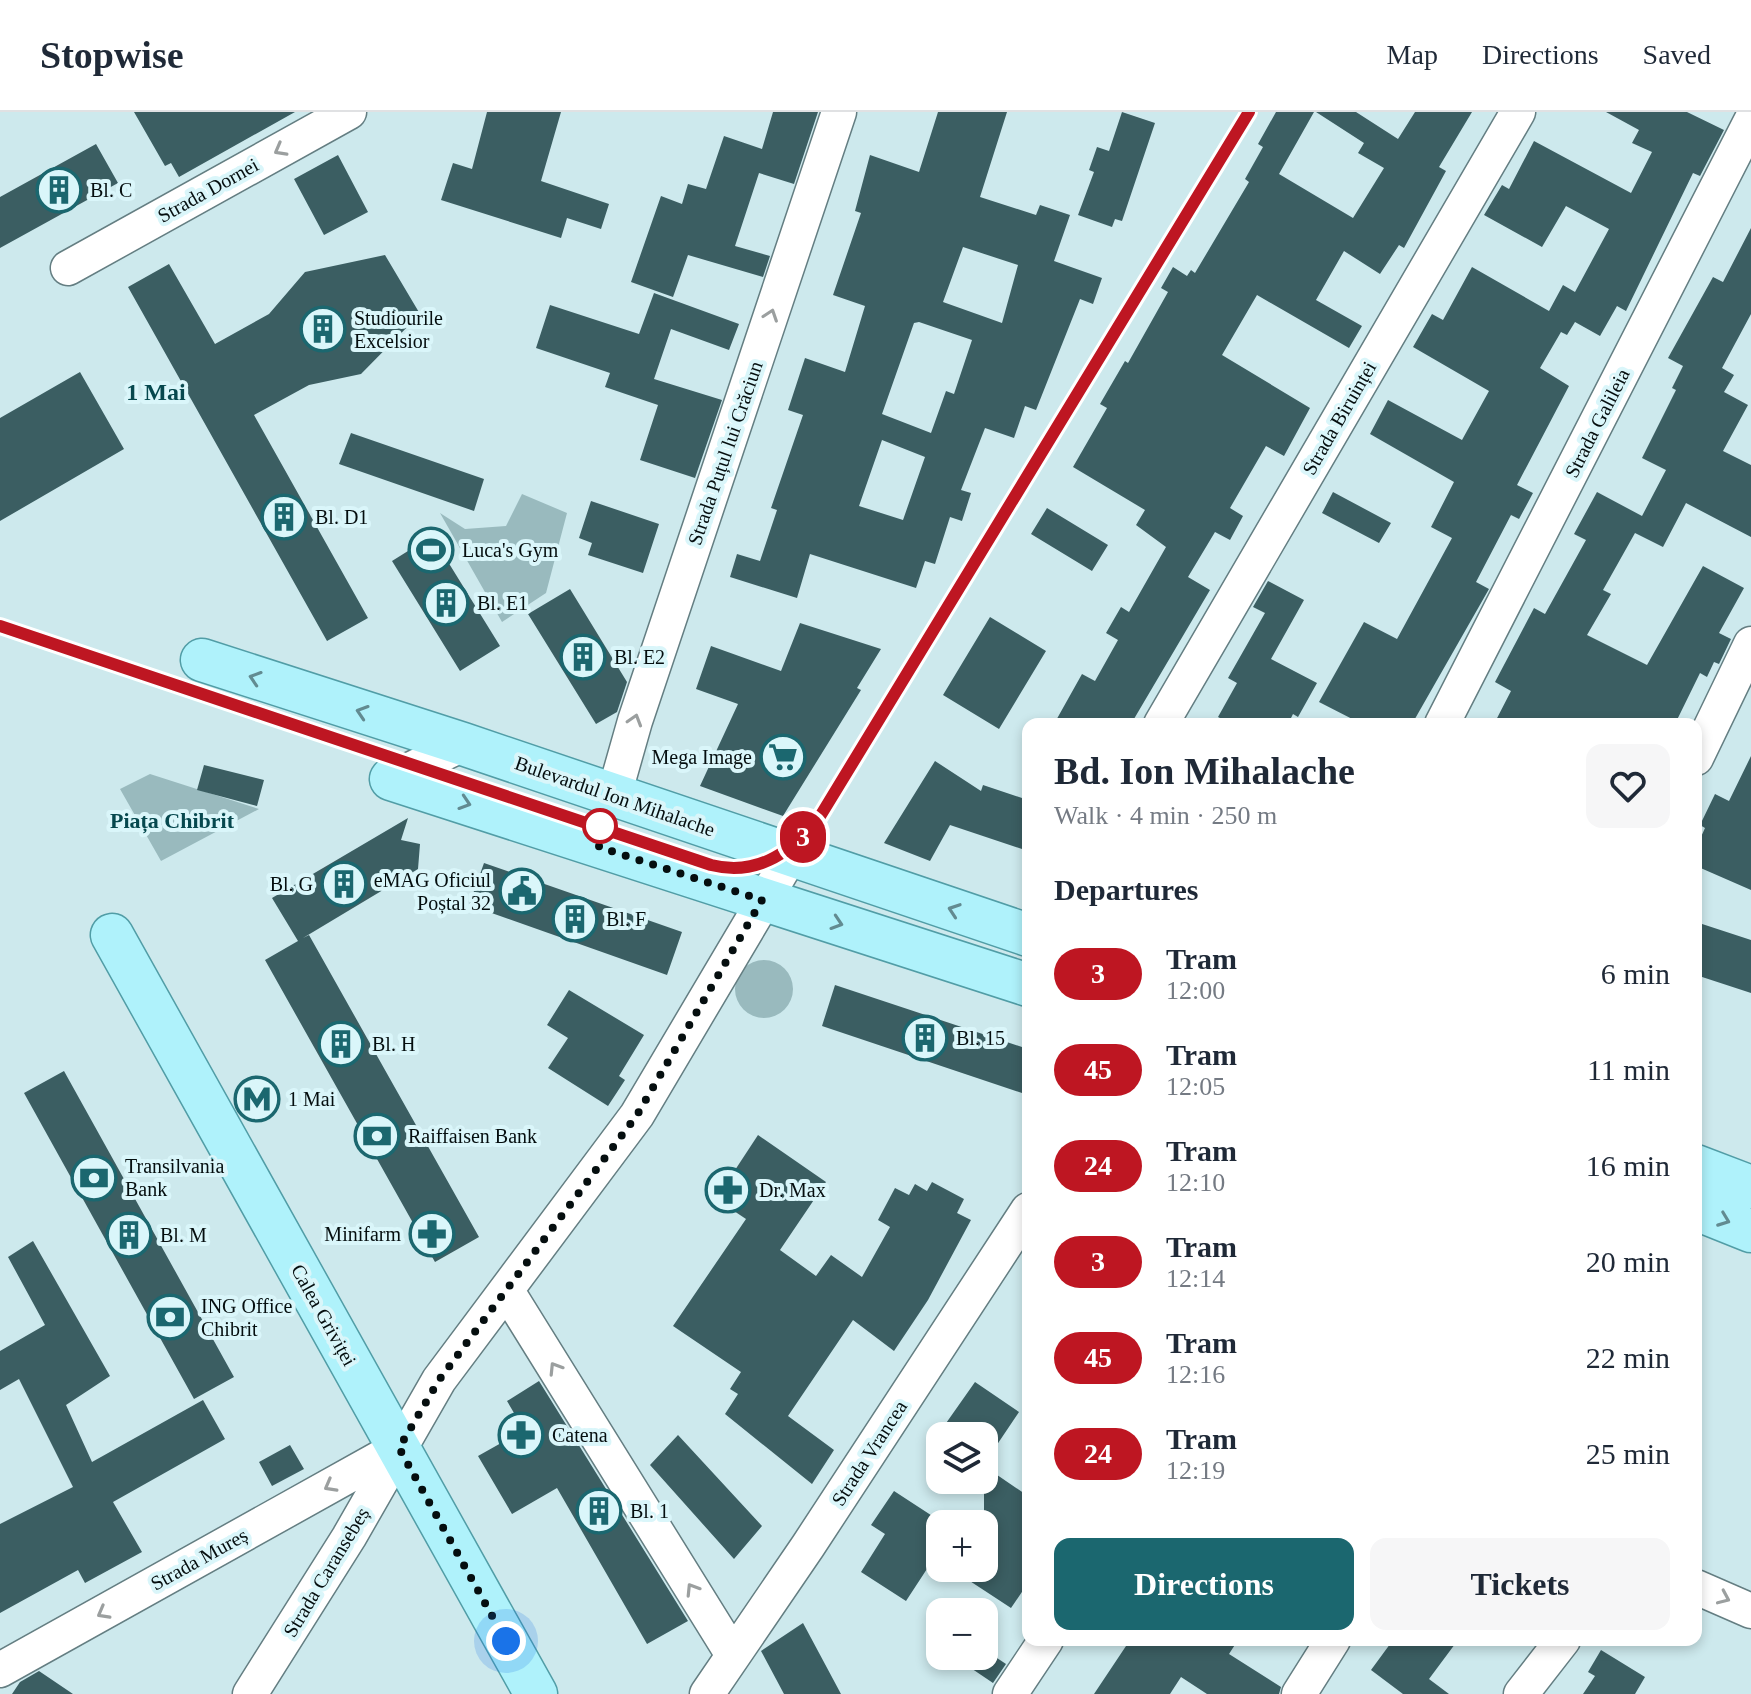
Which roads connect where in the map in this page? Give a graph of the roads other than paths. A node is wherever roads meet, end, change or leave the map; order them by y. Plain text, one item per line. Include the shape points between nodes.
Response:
1 (349, 112) edge
2 (839, 112) edge
3 (1518, 112) edge
4 (1751, 121) edge
5 (68, 268) dead end
6 (1751, 644) edge
7 (202, 660) dead end
8 (1164, 718) edge
9 (1445, 718) edge
10 (463, 744) junction
11 (1702, 746) edge
12 (391, 779) joint
13 (614, 795) junction
14 (791, 855) junction
15 (762, 900) junction
16 (1022, 933) edge
17 (112, 935) dead end
18 (1022, 983) edge
19 (1702, 1168) edge
20 (1751, 1187) edge
21 (1702, 1211) edge
22 (1022, 1219) edge
23 (1751, 1231) edge
24 (507, 1291) junction
25 (399, 1448) junction
26 (1702, 1590) edge
27 (1751, 1611) edge
28 (1042, 1646) edge
29 (1329, 1646) edge
30 (1558, 1646) edge
31 (733, 1655) junction
32 (0, 1670) edge
33 (250, 1694) edge
34 (536, 1694) edge
35 (707, 1694) edge
36 (1010, 1694) edge
37 (1299, 1694) edge
38 (1521, 1694) edge

1 -> 5 street, Strada Dornei
13 -> 2 street, Strada Puțul lui Crăciun
3 - 8 street, Strada Biruinței
4 - 9 street, Strada Galileia
6 - 11 street
10 -> 7 main road, Bulevardul Ion Mihalache
10 - 12 street
10 - 13 main road, Bulevardul Ion Mihalache
12 -> 15 main road
13 - 14 main road, Bulevardul Ion Mihalache
14 - 15 street, Strada Caransebeș
16 -> 14 main road, Bulevardul Ion Mihalache
15 -> 18 main road
15 - 24 street, Strada Caransebeș via 637,1115
17 - 25 main road, Calea Griviței
19 - 20 main road
21 -> 23 main road
22 - 31 street, Strada Vrancea
24 - 25 street, Strada Caransebeș via 439,1380
31 -> 24 street
25 -> 32 street, Strada Mureș
25 - 33 street, Strada Caransebeș
25 - 34 main road, Calea Griviței
26 -> 27 street
28 - 36 street
29 - 37 street
30 - 38 street
31 - 35 street, Strada Vrancea

